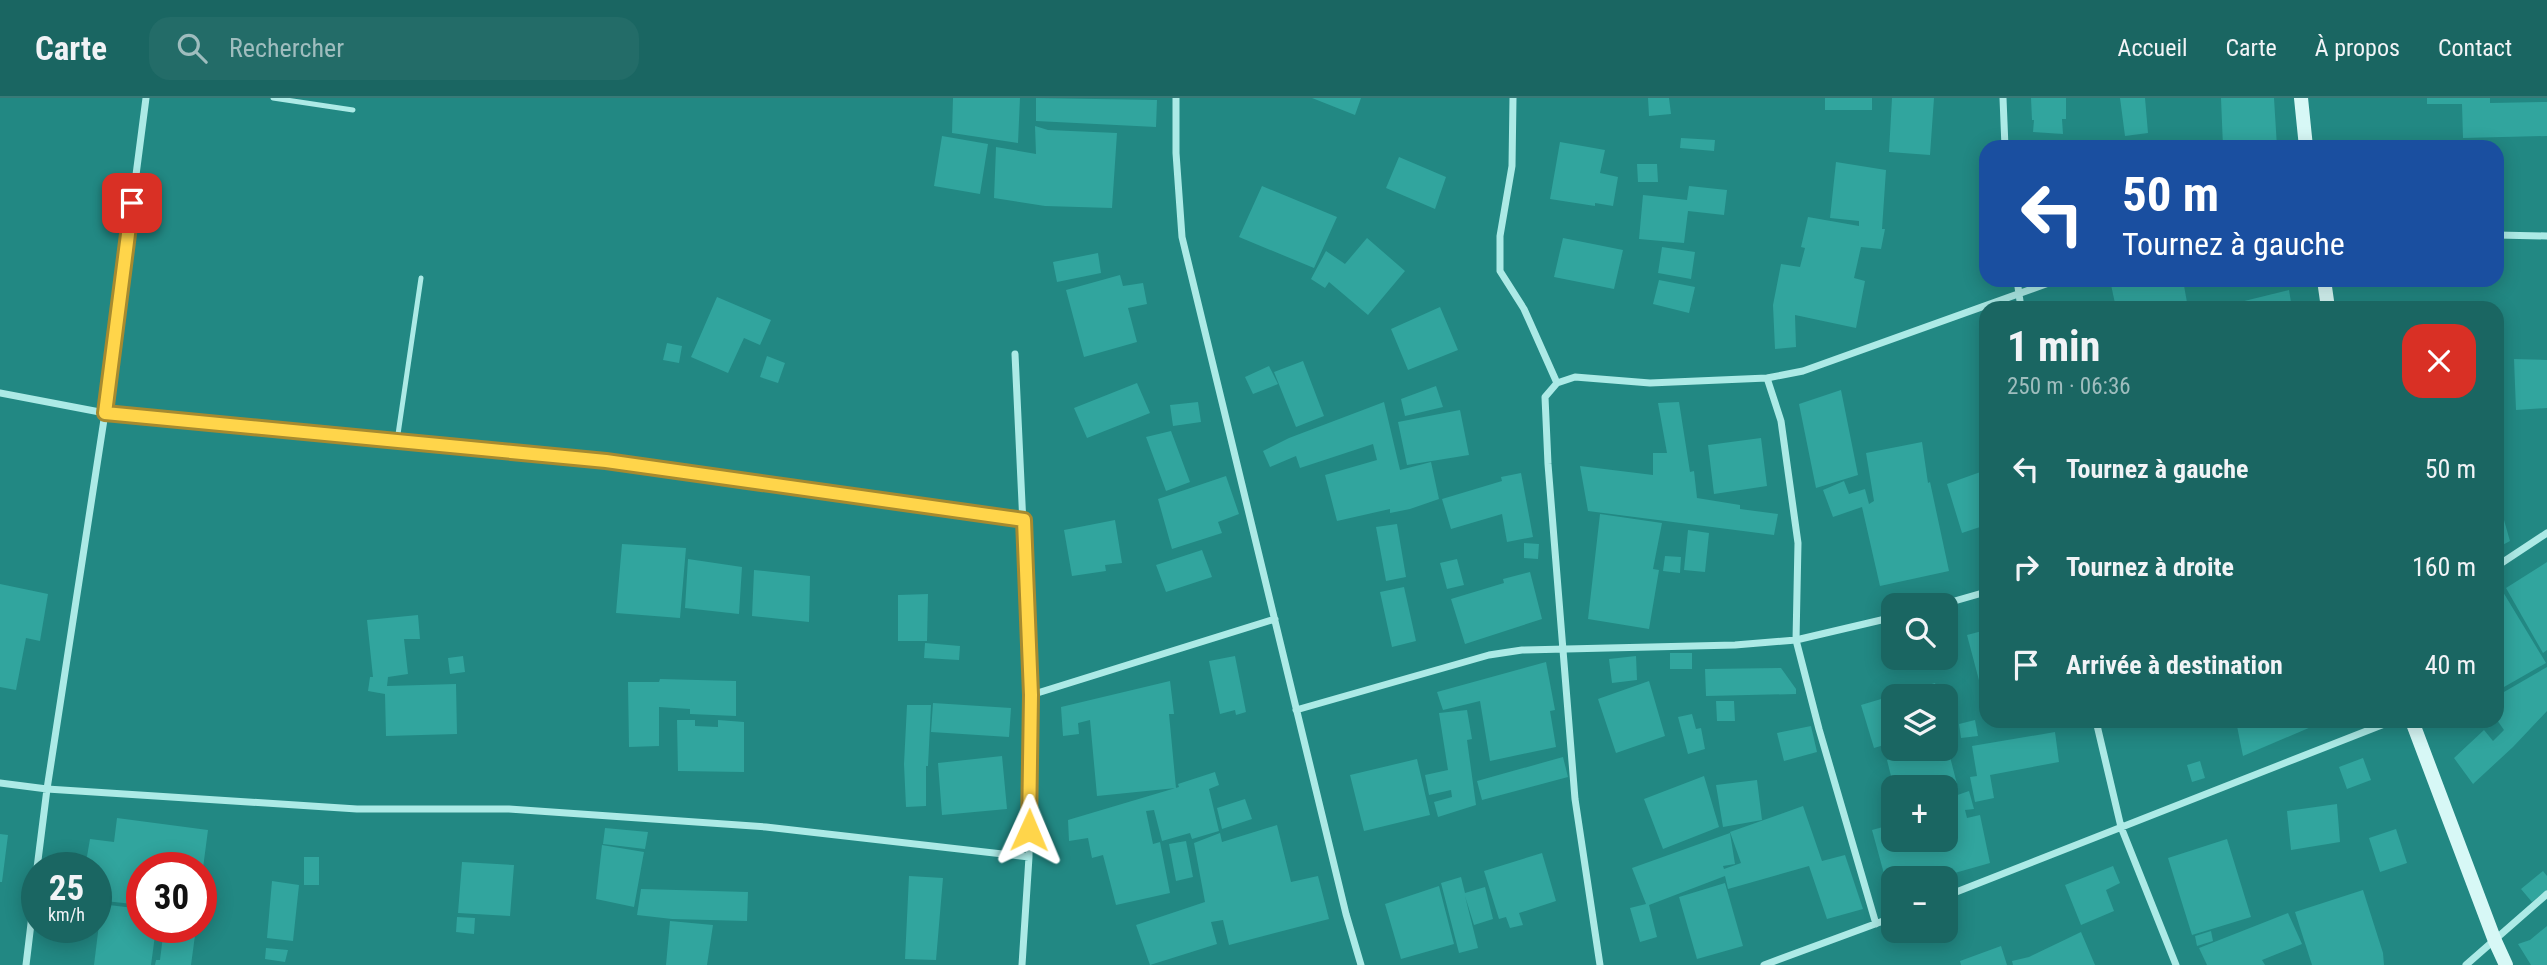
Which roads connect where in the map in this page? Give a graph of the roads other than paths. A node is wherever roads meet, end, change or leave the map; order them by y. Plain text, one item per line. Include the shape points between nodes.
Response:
1 (146, 98) edge
2 (273, 98) edge
3 (1176, 98) edge
4 (1513, 98) edge
5 (2003, 98) edge
6 (2301, 98) edge
7 (353, 110) dead end
8 (2005, 140) edge
9 (2305, 140) edge
10 (2504, 235) edge
11 (2547, 236) edge
12 (421, 278) dead end
13 (2018, 287) edge
14 (2036, 287) edge
15 (2018, 293) junction
16 (1996, 301) edge
17 (2020, 301) edge
18 (1979, 307) edge
19 (1015, 354) dead end
20 (1768, 378) junction
21 (1557, 383) junction
22 (0, 393) edge
23 (105, 413) junction
24 (397, 441) junction
25 (1024, 520) junction
26 (2547, 533) edge
27 (2504, 561) edge
28 (1979, 594) edge
29 (1958, 600) edge
30 (1275, 619) junction
31 (1881, 620) edge
32 (1796, 640) junction
33 (1563, 648) junction
34 (1031, 695) junction
35 (1296, 709) junction
36 (2098, 728) edge
37 (2374, 728) edge
38 (2415, 728) edge
39 (0, 783) edge
40 (47, 789) junction
41 (2121, 827) junction
42 (39, 852) edge
43 (1029, 857) junction
44 (1958, 892) edge
45 (2547, 894) edge
46 (1881, 922) edge
47 (1876, 924) junction
48 (2495, 941) junction
49 (29, 943) edge
50 (26, 965) edge
51 (1022, 965) edge
52 (1361, 965) edge
53 (1600, 965) edge
54 (1764, 965) edge
55 (2176, 965) edge
56 (2466, 965) edge
57 (2505, 965) edge

1 - 23 street
2 - 7 lane
3 - 30 street via 1182,237
4 - 21 street via 1512,166 1500,236 1500,271 1524,309
5 - 8 street
6 - 9 main road
10 - 11 street
12 - 24 lane
13 - 15 street
14 - 15 street
15 - 16 street
15 - 17 street
18 - 20 street via 1803,371
19 - 25 street
20 - 21 street via 1650,383 1574,377
20 - 32 street via 1781,421 1798,543
21 - 33 street via 1545,397
22 - 23 street
23 - 24 street
23 - 40 street
24 - 25 street via 606,461
25 - 34 street
26 - 27 street
28 - 29 street
30 - 34 street
30 - 35 street
31 - 32 street
32 - 33 street
32 - 47 street
33 - 35 street via 1489,655
33 - 53 street via 1576,799
34 - 43 street
35 - 52 street
36 - 41 street
37 - 41 street
38 - 48 main road
39 - 40 street
40 - 42 street
40 - 43 street via 357,809 522,810 766,827
41 - 44 street
41 - 55 street
43 - 51 street
45 - 48 street
46 - 47 street
47 - 54 street
48 - 56 street
48 - 57 main road
49 - 50 street

